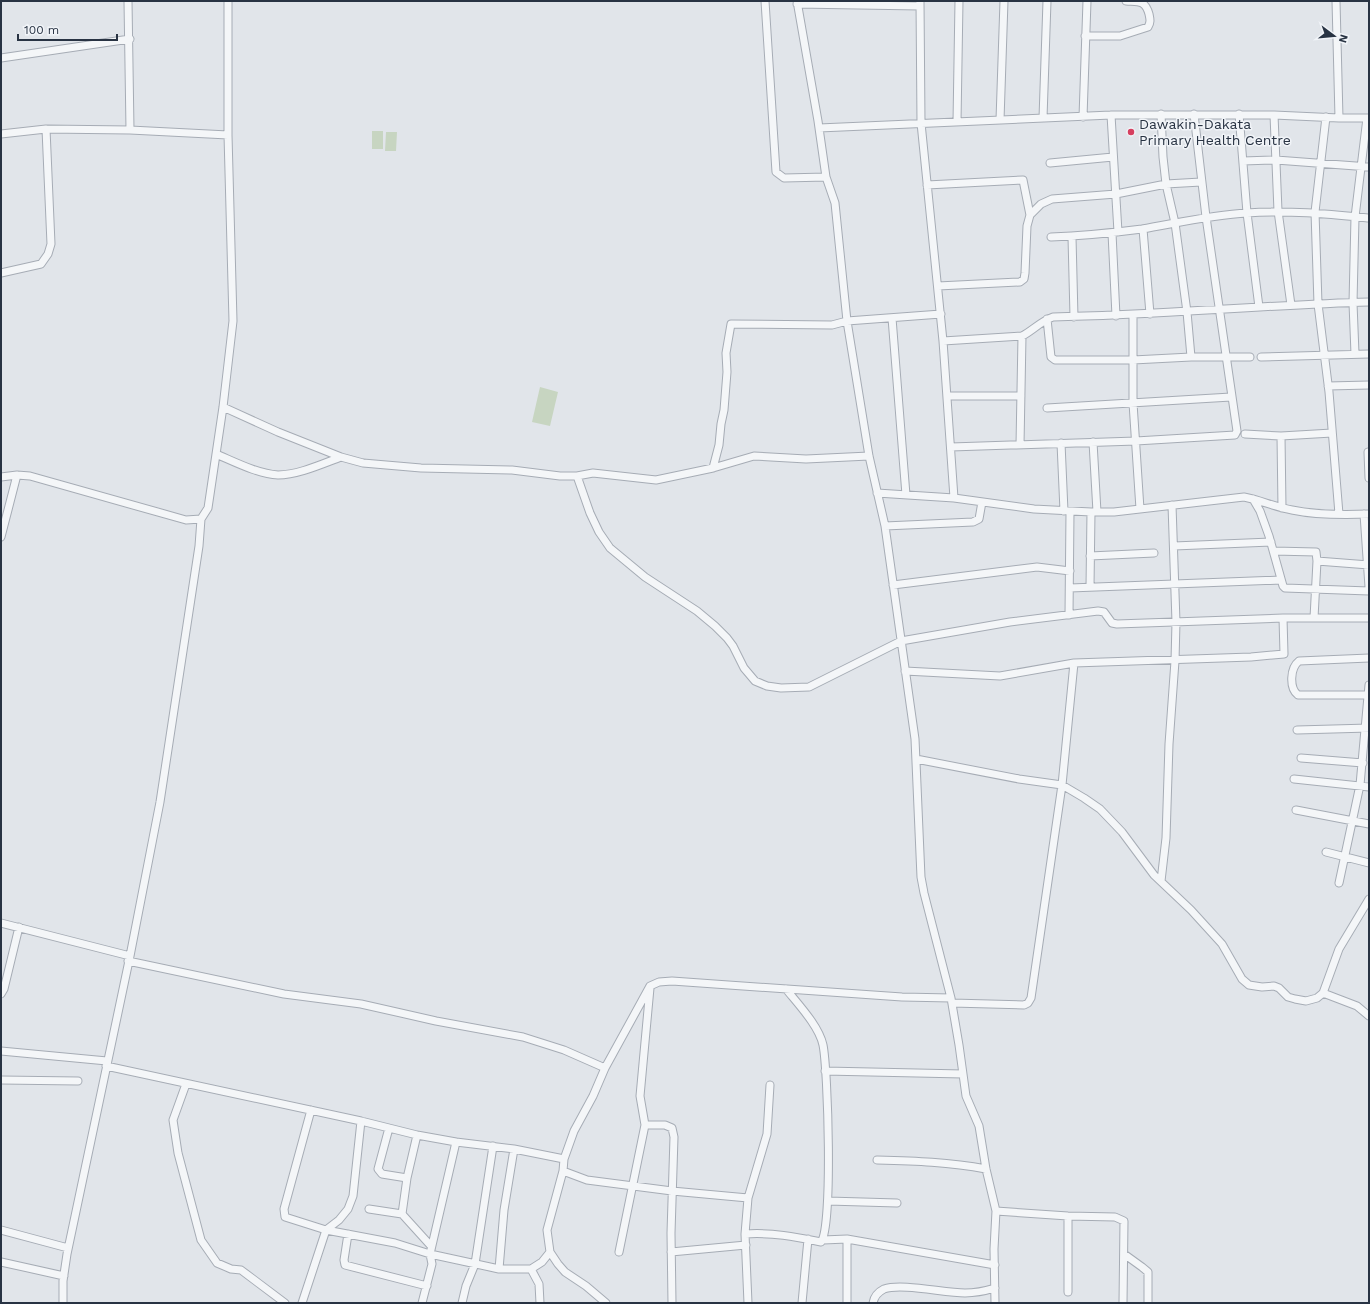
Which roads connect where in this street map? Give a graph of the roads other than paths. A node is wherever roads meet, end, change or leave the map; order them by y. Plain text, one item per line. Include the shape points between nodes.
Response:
1 (128, 1) edge
2 (228, 1) edge
3 (765, 1) edge
4 (959, 1) edge
5 (1004, 1) edge
6 (1047, 1) edge
7 (1087, 1) edge
8 (1126, 1) edge
9 (1336, 1) edge
10 (797, 2) edge
11 (920, 3) edge
12 (1085, 36) junction
13 (130, 39) junction
14 (1, 58) edge
15 (1161, 114) junction
16 (1194, 114) junction
17 (1239, 114) junction
18 (1111, 115) junction
19 (1274, 115) junction
20 (1083, 117) junction
21 (1326, 117) junction
22 (1043, 118) junction
23 (1339, 118) junction
24 (1368, 118) edge
25 (1000, 120) junction
26 (957, 122) junction
27 (921, 123) junction
28 (819, 128) junction
29 (46, 129) junction
30 (130, 130) junction
31 (1, 134) edge
32 (228, 135) junction
33 (1114, 157) junction
34 (1276, 160) junction
35 (1242, 161) junction
36 (1050, 163) dead end
37 (1320, 163) junction
38 (1361, 167) junction
39 (1369, 167) edge
40 (826, 176) junction
41 (1201, 182) junction
42 (1166, 184) junction
43 (927, 185) junction
44 (1116, 194) junction
45 (1278, 211) junction
46 (1314, 212) junction
47 (1247, 213) junction
48 (1030, 215) junction
49 (1355, 216) junction
50 (1206, 217) junction
51 (1369, 218) edge
52 (1175, 223) junction
53 (1143, 228) junction
54 (1115, 232) junction
55 (1072, 236) junction
56 (1051, 237) dead end
57 (1, 273) edge
58 (938, 286) junction
59 (1369, 302) edge
60 (1353, 303) junction
61 (1318, 304) junction
62 (1291, 305) junction
63 (1259, 306) junction
64 (1219, 310) junction
65 (1187, 312) junction
66 (941, 314) junction
67 (1150, 314) junction
68 (1133, 315) junction
69 (1116, 316) junction
70 (1074, 317) junction
71 (892, 318) junction
72 (1047, 319) junction
73 (847, 321) junction
74 (1022, 336) junction
75 (943, 341) junction
76 (1355, 354) junction
77 (1369, 354) edge
78 (1324, 355) junction
79 (1250, 356) dead end
80 (1191, 357) junction
81 (1226, 357) junction
82 (1261, 357) dead end
83 (1133, 360) junction
84 (1369, 385) edge
85 (1328, 386) junction
86 (948, 396) junction
87 (1021, 396) junction
88 (1231, 397) junction
89 (1133, 403) junction
90 (223, 407) junction
91 (1047, 408) dead end
92 (1332, 432) junction
93 (1245, 434) dead end
94 (1281, 436) junction
95 (1136, 441) junction
96 (1093, 442) junction
97 (1061, 443) junction
98 (1020, 444) junction
99 (951, 446) junction
100 (1368, 452) dead end
101 (216, 454) junction
102 (869, 456) junction
103 (340, 457) junction
104 (713, 468) junction
105 (17, 475) junction
106 (577, 476) junction
107 (1, 477) edge
108 (1369, 478) edge
109 (877, 493) junction
110 (906, 495) junction
111 (954, 498) junction
112 (1253, 499) junction
113 (982, 502) junction
114 (1172, 505) junction
115 (1282, 508) junction
116 (1140, 509) junction
117 (1067, 511) junction
118 (1094, 512) junction
119 (1339, 514) junction
120 (1367, 514) edge
121 (201, 519) junction
122 (885, 526) junction
123 (1, 537) edge
124 (1271, 542) junction
125 (1174, 546) junction
126 (1274, 551) junction
127 (1154, 553) dead end
128 (1090, 556) junction
129 (1317, 561) junction
130 (1368, 565) edge
131 (1070, 571) junction
132 (1281, 580) junction
133 (1174, 583) junction
134 (893, 585) junction
135 (1090, 587) junction
136 (1369, 587) edge
137 (1070, 588) junction
138 (1315, 589) junction
139 (1369, 591) edge
140 (1070, 614) junction
141 (1283, 618) junction
142 (1314, 618) junction
143 (1369, 618) edge
144 (1176, 622) junction
145 (901, 641) junction
146 (1369, 658) edge
147 (1175, 660) junction
148 (1074, 663) junction
149 (906, 671) junction
150 (1369, 685) edge
151 (1369, 695) edge
152 (1368, 728) edge
153 (1297, 730) dead end
154 (1301, 758) dead end
155 (916, 759) junction
156 (1365, 759) edge
157 (1294, 779) dead end
158 (1062, 785) junction
159 (1360, 785) junction
160 (1369, 787) edge
161 (1296, 810) dead end
162 (1353, 820) junction
163 (1369, 824) edge
164 (1326, 852) dead end
165 (1344, 856) junction
166 (1369, 863) edge
167 (1161, 881) junction
168 (1339, 882) dead end
169 (1369, 899) edge
170 (1, 923) edge
171 (19, 927) junction
172 (129, 958) junction
173 (650, 986) junction
174 (786, 989) junction
175 (1323, 993) junction
176 (1, 994) edge
177 (951, 1001) junction
178 (1369, 1016) edge
179 (1, 1051) edge
180 (107, 1063) junction
181 (604, 1068) junction
182 (825, 1071) junction
183 (963, 1074) junction
184 (1, 1080) edge
185 (78, 1081) dead end
186 (186, 1084) junction
187 (770, 1085) dead end
188 (311, 1110) junction
189 (361, 1121) junction
190 (644, 1125) junction
191 (389, 1128) junction
192 (417, 1135) junction
193 (456, 1142) junction
194 (493, 1146) junction
195 (514, 1149) junction
196 (564, 1159) junction
197 (877, 1160) dead end
198 (986, 1169) junction
199 (563, 1172) junction
200 (408, 1178) junction
201 (633, 1186) junction
202 (672, 1191) junction
203 (748, 1198) junction
204 (828, 1201) junction
205 (897, 1203) dead end
206 (369, 1209) dead end
207 (996, 1211) junction
208 (402, 1214) junction
209 (1068, 1216) junction
210 (1, 1230) edge
211 (326, 1230) junction
212 (348, 1234) junction
213 (745, 1234) junction
214 (808, 1239) junction
215 (847, 1239) junction
216 (823, 1240) junction
217 (746, 1245) junction
218 (68, 1248) junction
219 (430, 1250) junction
220 (550, 1252) junction
221 (619, 1252) dead end
222 (671, 1252) junction
223 (1124, 1254) junction
224 (1, 1262) edge
225 (475, 1264) junction
226 (995, 1265) junction
227 (499, 1269) junction
228 (531, 1269) junction
229 (64, 1276) junction
230 (427, 1286) junction
231 (995, 1288) junction
232 (1068, 1292) dead end
233 (63, 1303) edge
234 (285, 1303) edge
235 (302, 1303) edge
236 (422, 1303) edge
237 (462, 1303) edge
238 (540, 1303) edge
239 (606, 1303) edge
240 (672, 1303) edge
241 (748, 1303) edge
242 (802, 1303) edge
243 (846, 1303) edge
244 (873, 1303) edge
245 (996, 1303) edge
246 (1123, 1303) edge
247 (1148, 1303) edge

1 - 13 street
2 - 32 street
3 - 40 street via 776,172 784,178
4 - 26 street
5 - 25 street
6 - 22 street
7 - 12 street
8 - 12 street via 1145,4 1150,22 1148,27 1120,36
9 - 23 street
10 - 11 street
10 - 28 street
11 - 27 street
12 - 20 street
13 - 14 street
13 - 30 street
15 - 16 street
15 - 18 street
15 - 42 street
16 - 17 street
16 - 41 street
17 - 19 street
17 - 35 street
18 - 20 street
18 - 33 street
19 - 21 street
19 - 34 street
20 - 22 street
21 - 23 street
21 - 37 street
22 - 25 street
23 - 24 street
24 - 38 street
25 - 26 street
26 - 27 street
27 - 28 street
27 - 43 street
28 - 40 street
29 - 30 street
29 - 31 street
29 - 57 street via 51,244 48,254 41,264
30 - 32 street
32 - 90 street via 233,321
33 - 36 street
33 - 44 street
34 - 35 street
34 - 37 street
34 - 45 street
35 - 47 street
37 - 38 street
37 - 46 street
38 - 39 street
38 - 49 street
40 - 73 street via 835,203
41 - 42 street
41 - 50 street
42 - 44 street
42 - 52 street
43 - 48 street via 1021,179 1024,181
43 - 58 street
44 - 48 street via 1052,199 1041,204
44 - 54 street
45 - 46 street
45 - 47 street
45 - 62 street
46 - 49 street
46 - 61 street
47 - 50 street
47 - 63 street
48 - 58 street via 1024,279 1020,282
49 - 51 street
49 - 60 street
50 - 52 street
50 - 64 street
52 - 53 street
52 - 65 street
53 - 54 street
53 - 67 street
54 - 55 street
54 - 69 street
55 - 56 street
55 - 70 street
58 - 66 street
59 - 60 street
60 - 61 street
60 - 76 street
61 - 62 street
61 - 78 street
62 - 63 street
63 - 64 street
64 - 65 street
64 - 81 street
65 - 67 street
65 - 80 street
66 - 71 street
66 - 75 street
67 - 68 street
68 - 69 street
68 - 83 street
69 - 70 street
70 - 72 street
71 - 73 street
71 - 110 street
72 - 74 street
72 - 83 street via 1053,359
73 - 102 street
73 - 104 street via 832,325 731,324 726,353 724,410
74 - 75 street
74 - 87 street
75 - 86 street
76 - 77 street
76 - 78 street
78 - 82 street
78 - 85 street
79 - 81 street
80 - 81 street
80 - 83 street
81 - 88 street
83 - 89 street
84 - 85 street
85 - 92 street
86 - 87 street
86 - 99 street
87 - 98 street
88 - 89 street
88 - 95 street via 1235,435
89 - 91 street
89 - 95 street
90 - 101 street
90 - 103 street
92 - 94 street
92 - 119 street
93 - 94 street
94 - 115 street
95 - 96 street
95 - 116 street
96 - 97 street
96 - 118 street
97 - 98 street
97 - 117 street
98 - 99 street
99 - 111 street
100 - 108 street
101 - 103 street via 249,469 278,475 304,470
101 - 121 street via 208,508
102 - 104 street via 806,459 754,456
102 - 109 street
103 - 106 street via 363,463 421,468 512,470
104 - 106 street via 656,480 593,473
105 - 107 street
105 - 121 street via 30,476 186,520
105 - 123 street
106 - 145 street via 599,532 610,548 645,577 715,626 733,646 744,668 755,681 781,688 809,687
109 - 110 street
109 - 122 street
110 - 111 street
111 - 113 street
112 - 114 street via 1244,497
112 - 115 street
112 - 124 street
113 - 117 street
113 - 122 street via 980,519 973,522
114 - 116 street
114 - 125 street
115 - 119 street via 1319,514
116 - 118 street
117 - 118 street
117 - 131 street
118 - 128 street
119 - 120 street
120 - 130 street
121 - 172 street via 160,802
122 - 134 street
124 - 125 street
124 - 126 street
125 - 133 street
126 - 129 street via 1315,552
126 - 132 street
127 - 128 street
128 - 135 street
129 - 130 street
129 - 138 street
130 - 136 street
131 - 134 street via 1036,567
131 - 137 street
132 - 133 street
132 - 138 street via 1285,588
133 - 135 street
133 - 144 street
134 - 145 street
135 - 137 street
137 - 140 street
138 - 139 street
138 - 142 street
140 - 144 street via 1102,611 1112,623 1117,624
140 - 145 street
141 - 142 street
141 - 144 street
141 - 147 street via 1284,654
142 - 143 street
144 - 147 street
145 - 149 street
146 - 151 street via 1299,661 1292,675 1294,692 1298,695
147 - 148 street
147 - 167 street via 1166,838
148 - 149 street via 1000,676
148 - 158 street
149 - 155 street
150 - 151 street
151 - 152 street
152 - 153 street
152 - 156 street
154 - 156 street
155 - 158 street
155 - 177 street via 921,876
156 - 159 street
157 - 159 street
158 - 167 street via 1100,809
158 - 177 street via 1031,998 1024,1005
159 - 160 street
159 - 162 street
161 - 162 street
162 - 163 street
162 - 165 street
164 - 165 street
165 - 166 street
165 - 168 street
167 - 175 street via 1222,944 1242,979 1249,985 1274,986 1288,997 1306,1001
169 - 175 street via 1340,949
170 - 171 street
171 - 172 street
171 - 176 street
172 - 180 street
172 - 181 street via 284,994 362,1004 436,1021 523,1036 564,1050
173 - 174 street via 672,981
173 - 181 street
173 - 190 street via 640,1096
174 - 177 street
174 - 182 street via 817,1031 823,1044
175 - 178 street via 1357,1006
177 - 183 street
179 - 180 street
180 - 186 street
180 - 218 street
181 - 196 street
182 - 183 street
182 - 204 street
183 - 198 street via 966,1096 979,1126
184 - 185 street
186 - 188 street
186 - 234 street via 173,1120 178,1153 201,1240 217,1263 241,1270
187 - 203 street via 766,1134
188 - 189 street
188 - 211 street via 284,1209 285,1217
189 - 191 street
189 - 211 street via 353,1196 348,1209
190 - 201 street
190 - 202 street via 665,1125 672,1128
191 - 192 street
191 - 200 street via 378,1169 382,1174
192 - 193 street
192 - 200 street
193 - 194 street
193 - 219 street
194 - 195 street
194 - 225 street
195 - 196 street
195 - 227 street via 504,1210
196 - 199 street
197 - 198 street via 931,1161
198 - 207 street
199 - 201 street via 587,1180
199 - 220 street via 547,1230
200 - 208 street
201 - 202 street
201 - 221 street
202 - 203 street
202 - 222 street
203 - 213 street
204 - 205 street
204 - 216 street
206 - 208 street
207 - 209 street
207 - 226 street
208 - 219 street
209 - 223 street via 1115,1217 1124,1221
209 - 232 street
210 - 218 street
211 - 212 street
211 - 235 street
212 - 219 street
212 - 230 street via 345,1265
213 - 214 street via 763,1233
213 - 217 street
214 - 216 street via 821,1242
214 - 242 street
215 - 216 street
215 - 226 street
215 - 243 street
217 - 222 street
217 - 241 street
218 - 229 street
219 - 225 street
219 - 230 street via 432,1264
220 - 228 street via 542,1262
220 - 239 street via 566,1272
222 - 240 street
223 - 246 street
223 - 247 street via 1148,1272
224 - 229 street
225 - 227 street
225 - 237 street
226 - 231 street
227 - 228 street
228 - 238 street via 539,1284
229 - 233 street
230 - 236 street
231 - 244 street via 963,1294 890,1288 879,1293
231 - 245 street

